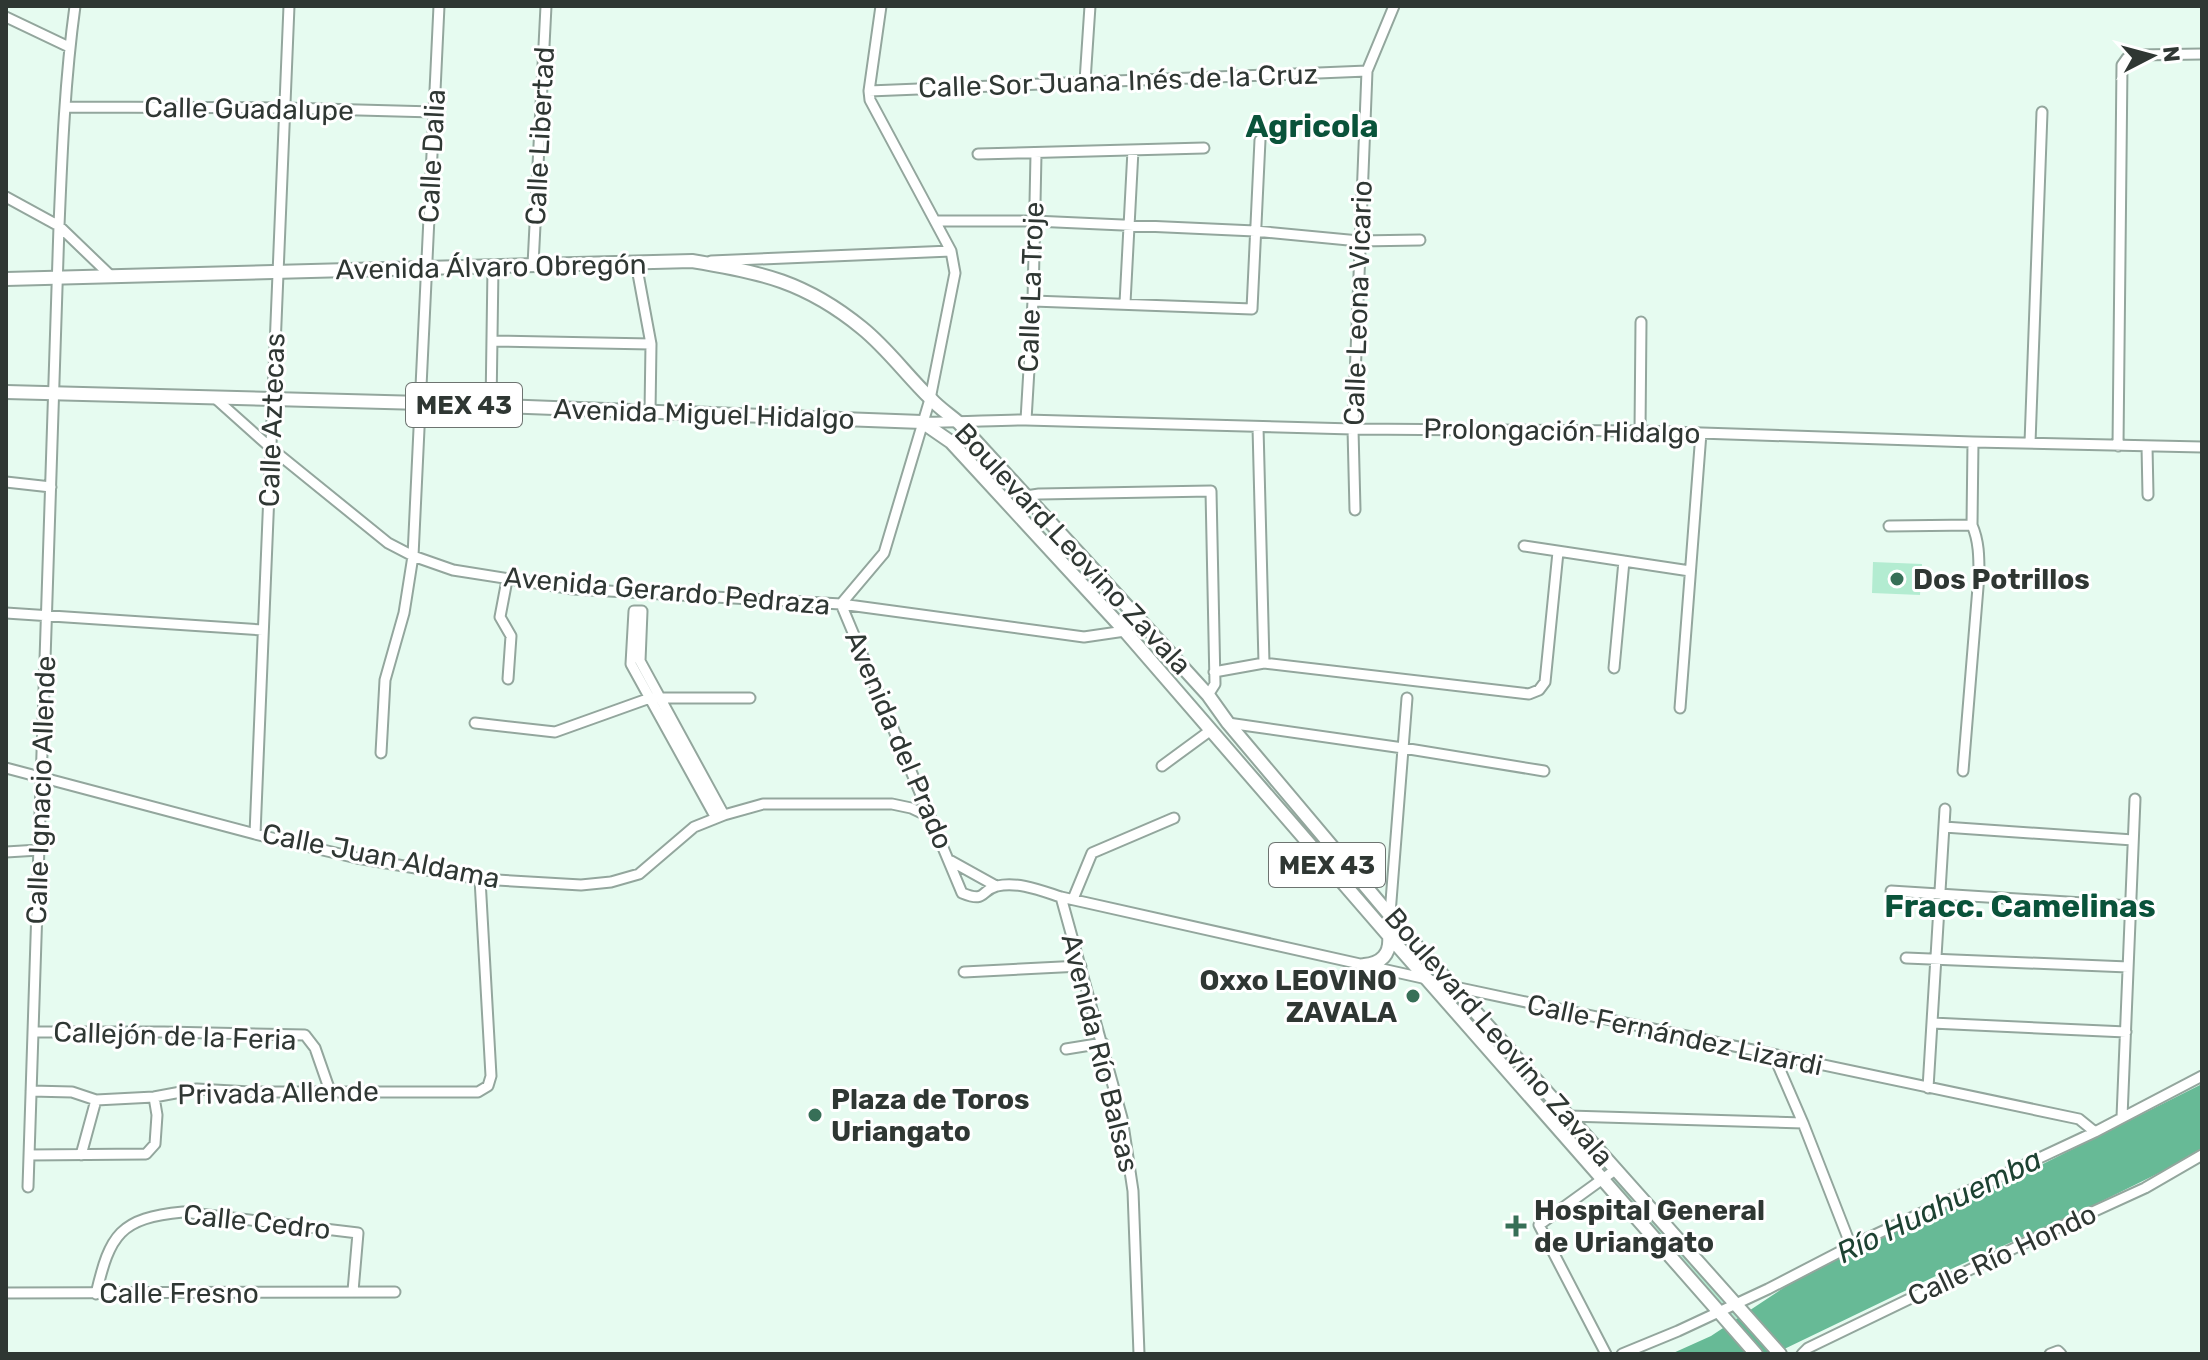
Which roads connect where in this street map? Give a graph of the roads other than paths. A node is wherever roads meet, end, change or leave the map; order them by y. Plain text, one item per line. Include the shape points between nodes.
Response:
1 (75, 6) edge
2 (289, 6) edge
3 (439, 6) edge
4 (546, 6) edge
5 (881, 6) edge
6 (1090, 6) edge
7 (1394, 6) edge
8 (6, 17) edge
9 (69, 47) junction
10 (2202, 54) edge
11 (1367, 71) junction
12 (1085, 81) junction
13 (869, 91) junction
14 (65, 107) junction
15 (284, 108) junction
16 (434, 112) junction
17 (2042, 112) dead end
18 (1260, 140) dead end
19 (1204, 148) dead end
20 (1133, 150) junction
21 (978, 154) dead end
22 (1036, 154) junction
23 (6, 197) edge
24 (935, 221) junction
25 (1034, 221) junction
26 (59, 226) junction
27 (1129, 227) junction
28 (1255, 231) junction
29 (1420, 240) dead end
30 (1359, 241) junction
31 (951, 251) junction
32 (692, 261) junction
33 (636, 263) junction
34 (533, 265) junction
35 (493, 267) junction
36 (427, 268) junction
37 (277, 272) junction
38 (112, 277) junction
39 (57, 278) junction
40 (6, 279) edge
41 (1033, 301) junction
42 (1125, 303) junction
43 (1641, 322) dead end
44 (492, 341) junction
45 (651, 344) junction
46 (6, 392) edge
47 (54, 393) junction
48 (216, 399) junction
49 (273, 399) junction
50 (930, 399) junction
51 (422, 403) junction
52 (491, 407) junction
53 (650, 412) junction
54 (1026, 420) junction
55 (922, 422) junction
56 (959, 423) junction
57 (1258, 427) junction
58 (1353, 429) junction
59 (1640, 431) junction
60 (1701, 433) junction
61 (1973, 442) junction
62 (2030, 443) junction
63 (2118, 446) junction
64 (2147, 446) junction
65 (2202, 447) edge
66 (272, 449) junction
67 (6, 482) edge
68 (51, 487) junction
69 (2148, 495) dead end
70 (1026, 496) junction
71 (1355, 510) dead end
72 (1040, 511) junction
73 (1027, 523) junction
74 (1972, 525) junction
75 (1889, 526) dead end
76 (1524, 546) dead end
77 (1558, 552) junction
78 (413, 556) junction
79 (1624, 561) junction
80 (1690, 571) junction
81 (507, 580) junction
82 (841, 604) junction
83 (6, 613) edge
84 (46, 616) junction
85 (1137, 617) junction
86 (263, 630) junction
87 (1125, 631) junction
88 (1264, 663) junction
89 (1614, 668) dead end
90 (1214, 672) junction
91 (508, 679) dead end
92 (1208, 695) junction
93 (750, 698) dead end
94 (1407, 698) dead end
95 (656, 699) junction
96 (1680, 708) dead end
97 (475, 723) dead end
98 (1228, 723) junction
99 (1211, 730) junction
100 (1403, 748) junction
101 (381, 753) dead end
102 (1162, 766) dead end
103 (6, 768) edge
104 (1544, 771) dead end
105 (1963, 771) dead end
106 (41, 777) junction
107 (2135, 799) dead end
108 (1945, 809) dead end
109 (720, 816) junction
110 (930, 817) junction
111 (1174, 818) dead end
112 (1944, 827) junction
113 (255, 834) junction
114 (2133, 840) junction
115 (39, 850) junction
116 (6, 852) edge
117 (951, 861) junction
118 (480, 879) junction
119 (996, 886) junction
120 (1891, 891) dead end
121 (1940, 893) junction
122 (1061, 897) junction
123 (1073, 899) junction
124 (2131, 906) junction
125 (1390, 914) junction
126 (1399, 926) junction
127 (1389, 936) junction
128 (1906, 958) dead end
129 (1937, 959) junction
130 (1364, 965) junction
131 (1081, 966) junction
132 (2128, 967) junction
133 (964, 972) dead end
134 (1427, 979) junction
135 (1455, 987) junction
136 (1932, 1023) junction
137 (33, 1032) junction
138 (2126, 1032) junction
139 (1103, 1043) junction
140 (1066, 1049) dead end
141 (1774, 1056) junction
142 (2202, 1076) edge
143 (1928, 1088) junction
144 (31, 1091) junction
145 (330, 1091) junction
146 (154, 1097) junction
147 (96, 1100) junction
148 (1569, 1116) junction
149 (2122, 1117) junction
150 (1803, 1123) junction
151 (2095, 1132) junction
152 (29, 1155) junction
153 (81, 1155) junction
154 (2202, 1155) edge
155 (1615, 1170) junction
156 (1604, 1179) junction
157 (28, 1187) dead end
158 (1851, 1246) junction
159 (353, 1291) junction
160 (395, 1292) dead end
161 (6, 1293) edge
162 (96, 1294) junction
163 (1737, 1308) junction
164 (1721, 1314) junction
165 (1139, 1354) edge
166 (1606, 1354) edge
167 (1622, 1354) edge
168 (1756, 1354) edge
169 (1780, 1354) edge
170 (1802, 1354) edge
171 (2050, 1354) edge
172 (2061, 1354) edge

1 - 9 street, Calle Ignacio Allende
2 - 15 street, Calle Aztecas
3 - 16 street, Calle Dalia
4 - 34 street, Calle Libertad
5 - 13 street
6 - 12 street
7 - 11 street, Calle Leona Vicario
8 - 9 street
9 - 14 street, Calle Ignacio Allende
10 - 63 street via 2137,55 2122,65
11 - 12 street, Calle Sor Juana Inés de la Cruz
11 - 30 street, Calle Leona Vicario
12 - 13 street, Calle Sor Juana Inés de la Cruz
13 - 24 street, Avenida del Prado
14 - 15 street, Calle Guadalupe
14 - 26 street, Calle Ignacio Allende
15 - 16 street, Calle Guadalupe
15 - 37 street, Calle Aztecas
16 - 36 street, Calle Dalia
17 - 62 street
18 - 28 street
19 - 20 street
20 - 22 street
20 - 27 street
21 - 22 street
22 - 25 street, Calle La Troje
23 - 26 street
24 - 25 street
24 - 31 street, Avenida del Prado
25 - 27 street
25 - 41 street, Calle La Troje
26 - 38 street
26 - 39 street, Calle Ignacio Allende
27 - 28 street
27 - 42 street
28 - 30 street
28 - 42 street via 1252,309
29 - 30 street
30 - 58 street, Calle Leona Vicario
31 - 32 street
31 - 50 street, Avenida del Prado via 955,273
32 - 33 main road, Avenida Álvaro Obregón / MEX 43
32 - 50 main road, Avenida Álvaro Obregón / MEX 43 via 765,275 811,293 863,329
33 - 34 main road, Avenida Álvaro Obregón / MEX 43
33 - 45 street
34 - 35 main road, Avenida Álvaro Obregón / MEX 43
35 - 36 main road, Avenida Álvaro Obregón / MEX 43
35 - 44 street
36 - 37 main road, Avenida Álvaro Obregón / MEX 43
36 - 51 street, Calle Dalia
37 - 38 main road, Avenida Álvaro Obregón / MEX 43
37 - 49 street, Calle Aztecas
38 - 39 main road, Avenida Álvaro Obregón / MEX 43
39 - 40 main road, Avenida Álvaro Obregón / MEX 43
39 - 47 street, Calle Ignacio Allende
41 - 42 street
41 - 54 street, Calle La Troje
43 - 59 street
44 - 45 street
44 - 52 street
45 - 53 street
46 - 47 main road, Avenida Miguel Hidalgo / MEX 43
47 - 48 main road, Avenida Miguel Hidalgo / MEX 43
47 - 68 street, Calle Ignacio Allende
48 - 49 main road, Avenida Miguel Hidalgo / MEX 43
48 - 66 street, Avenida Gerardo Pedraza
49 - 51 main road, Avenida Miguel Hidalgo / MEX 43
49 - 66 street, Calle Aztecas
50 - 55 street, Avenida del Prado
50 - 56 main road, Boulevard Leovino Zavala / MEX 43
51 - 52 main road, Avenida Miguel Hidalgo / MEX 43
51 - 78 street, Calle Dalia
52 - 53 main road, Avenida Miguel Hidalgo / MEX 43
53 - 55 main road, Avenida Miguel Hidalgo / MEX 43
54 - 56 street, Prolongación Hidalgo
54 - 57 street, Prolongación Hidalgo
55 - 56 street, Prolongación Hidalgo
55 - 73 main road, Boulevard Leovino Zavala / MEX 43 via 951,442
55 - 82 street, Avenida del Prado via 884,553
56 - 70 main road, Boulevard Leovino Zavala / MEX 43
57 - 58 street, Prolongación Hidalgo
57 - 88 street
58 - 59 street, Prolongación Hidalgo
58 - 71 street, Calle Leona Vicario
59 - 60 street, Prolongación Hidalgo
60 - 61 street, Prolongación Hidalgo
60 - 80 street
61 - 62 street, Prolongación Hidalgo
61 - 74 street
62 - 63 street, Prolongación Hidalgo
63 - 64 street, Prolongación Hidalgo
64 - 65 street, Prolongación Hidalgo
64 - 69 street
66 - 78 street, Avenida Gerardo Pedraza via 388,543
66 - 86 street, Calle Aztecas
67 - 68 street
68 - 84 street, Calle Ignacio Allende
70 - 72 main road, Boulevard Leovino Zavala / MEX 43
70 - 90 street via 1211,491
72 - 73 main road
72 - 85 main road, Boulevard Leovino Zavala / MEX 43
73 - 87 main road, Boulevard Leovino Zavala / MEX 43
74 - 75 street
74 - 105 street via 1979,575
76 - 77 street
77 - 79 street
77 - 88 street via 1545,682 1529,694
78 - 81 street, Avenida Gerardo Pedraza
78 - 101 street, Calle Dalia via 385,680
79 - 80 street
79 - 89 street
80 - 96 street
81 - 82 street, Avenida Gerardo Pedraza via 573,589
81 - 91 street via 500,617 511,636
82 - 87 street, Avenida Gerardo Pedraza via 1084,637
82 - 110 street, Avenida del Prado
83 - 84 street
84 - 86 street
84 - 106 street, Calle Ignacio Allende
85 - 87 street
85 - 92 main road, Boulevard Leovino Zavala / MEX 43
86 - 113 street, Calle Aztecas
87 - 99 main road, Boulevard Leovino Zavala / MEX 43
88 - 90 street
90 - 92 street
92 - 98 main road, Boulevard Leovino Zavala / MEX 43
93 - 95 street
94 - 100 street
95 - 95 street via 640,661 642,611 634,611 631,664
95 - 97 street via 555,732
95 - 109 street
98 - 100 street
98 - 125 main road, Boulevard Leovino Zavala / MEX 43
99 - 102 street
99 - 127 main road, Boulevard Leovino Zavala / MEX 43
100 - 104 street
100 - 125 street
103 - 106 street, Calle Juan Aldama
106 - 113 street, Calle Juan Aldama
106 - 115 street, Calle Ignacio Allende
107 - 114 street
108 - 112 street
109 - 110 street, Calle Juan Aldama via 763,804 892,804
109 - 118 street, Calle Juan Aldama via 694,827 639,874 611,882
110 - 117 street, Avenida del Prado
111 - 123 street via 1092,853
112 - 114 street
112 - 121 street
113 - 118 street, Calle Juan Aldama
114 - 124 street
115 - 116 street
115 - 137 street, Calle Ignacio Allende
117 - 119 street, Avenida del Prado
117 - 119 street, Avenida del Prado via 962,893 975,898
118 - 145 street, Privada Allende via 488,1086 478,1092
119 - 122 street, Calle Fernández Lizardi via 1021,886
120 - 121 street
121 - 124 street
121 - 129 street
122 - 123 street, Calle Fernández Lizardi
122 - 131 street, Avenida Río Balsas
123 - 130 street, Calle Fernández Lizardi
124 - 132 street
125 - 126 main road, Boulevard Leovino Zavala / MEX 43
126 - 127 main road
126 - 135 main road, Boulevard Leovino Zavala / MEX 43
127 - 130 main road via 1383,960
127 - 134 main road, Boulevard Leovino Zavala / MEX 43
128 - 129 street
129 - 132 street
129 - 136 street
130 - 134 street, Calle Fernández Lizardi
131 - 133 street
131 - 139 street, Avenida Río Balsas
132 - 138 street
134 - 135 street, Calle Fernández Lizardi
134 - 156 main road, Boulevard Leovino Zavala / MEX 43
135 - 141 street, Calle Fernández Lizardi
135 - 148 main road, Boulevard Leovino Zavala / MEX 43
136 - 138 street
136 - 143 street
137 - 144 street, Calle Ignacio Allende
137 - 145 street, Callejón de la Feria via 305,1035
138 - 149 street
139 - 140 street
139 - 165 street, Avenida Río Balsas via 1133,1191
141 - 143 street, Calle Fernández Lizardi
141 - 150 street
142 - 149 street
143 - 151 street, Calle Fernández Lizardi via 2079,1119
144 - 147 street, Privada Allende via 72,1092
144 - 152 street, Calle Ignacio Allende
145 - 146 street, Privada Allende via 197,1089
146 - 147 street, Privada Allende
146 - 153 street via 155,1144 146,1154
147 - 153 street
148 - 150 street
148 - 155 main road, Boulevard Leovino Zavala / MEX 43
149 - 151 street
150 - 158 street
151 - 158 street
152 - 153 street
152 - 157 street, Calle Ignacio Allende
154 - 170 street, Calle Río Hondo via 2145,1188
155 - 156 street
155 - 163 main road, Boulevard Leovino Zavala / MEX 43
156 - 164 main road, Boulevard Leovino Zavala / MEX 43
156 - 166 street via 1539,1225
158 - 163 street
159 - 160 street, Calle Fresno
159 - 162 street, Calle Fresno
159 - 162 street, Calle Cedro via 358,1233 183,1212 131,1223 113,1242
161 - 162 street, Calle Fresno
163 - 164 street
163 - 169 main road, Boulevard Leovino Zavala / MEX 43
164 - 167 street
164 - 168 main road, Boulevard Leovino Zavala / MEX 43
171 - 172 street

